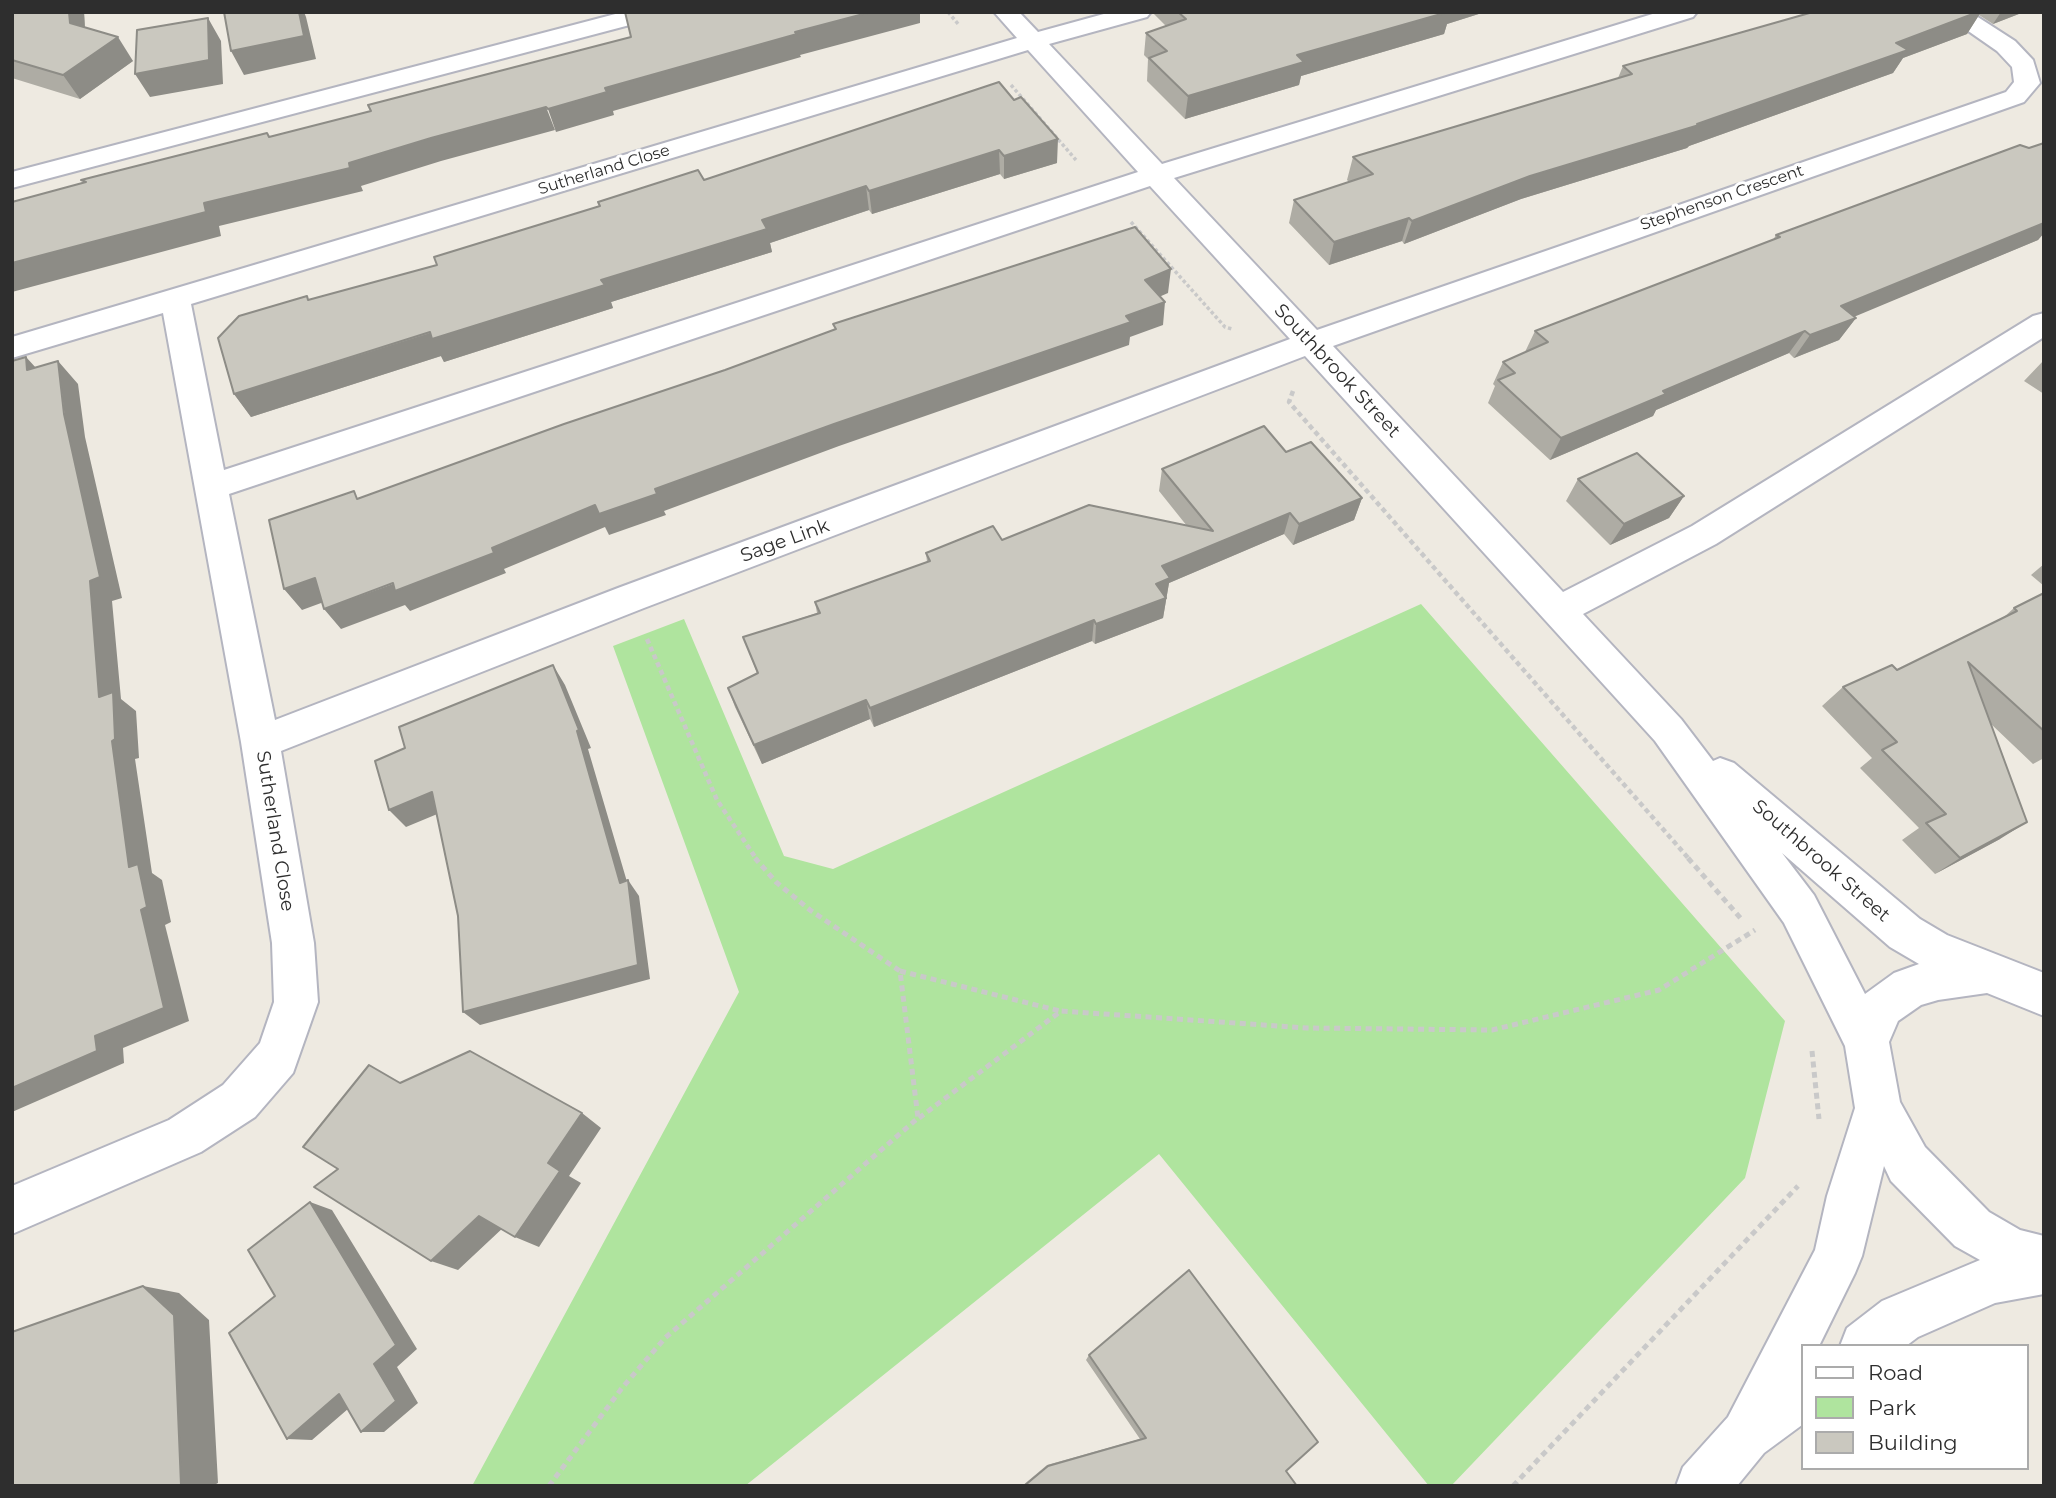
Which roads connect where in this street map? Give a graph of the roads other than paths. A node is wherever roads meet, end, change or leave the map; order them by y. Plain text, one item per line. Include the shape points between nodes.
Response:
1 (652, 12) edge
2 (1006, 12) edge
3 (1139, 12) edge
4 (1685, 12) edge
5 (1953, 12) edge
6 (1033, 41) junction
7 (1158, 174) junction
8 (12, 180) edge
9 (175, 299) junction
10 (2044, 323) edge
11 (1311, 342) junction
12 (12, 348) edge
13 (211, 487) junction
14 (1559, 610) junction
15 (1668, 730) junction
16 (260, 742) junction
17 (2023, 980) edge
18 (1867, 1042) junction
19 (1878, 1108) junction
20 (12, 1210) edge
21 (2044, 1260) edge
22 (2044, 1270) edge
23 (1868, 1344) edge
24 (1800, 1394) edge
25 (1746, 1435) junction
26 (1702, 1486) edge

1 - 8 street
2 - 6 street, Southbrook Street
3 - 6 street
4 - 7 street
5 - 11 street, Stephenson Crescent via 2006,46 2024,65 2027,83 2015,97
6 - 7 street, Southbrook Street
6 - 9 street, Sutherland Close
7 - 11 street, Southbrook Street
7 - 13 street
9 - 12 street, Sutherland Close
9 - 13 street, Sutherland Close
10 - 14 street via 1704,534
11 - 14 street, Southbrook Street
11 - 16 street, Sage Link
13 - 16 street, Sutherland Close
14 - 15 street, Southbrook Street
15 - 17 street, Southbrook Street via 1905,933 1932,949
15 - 18 street, Southbrook Street via 1799,909
16 - 20 street, Sutherland Close via 293,943 296,1002 277,1057 239,1101 185,1136
17 - 18 street via 1938,979 1909,988 1882,1006
18 - 19 street
19 - 21 street via 1908,1164 1972,1229 2012,1252
19 - 25 street via 1838,1255
22 - 23 street via 1994,1279 1900,1319
24 - 25 street
25 - 26 street

